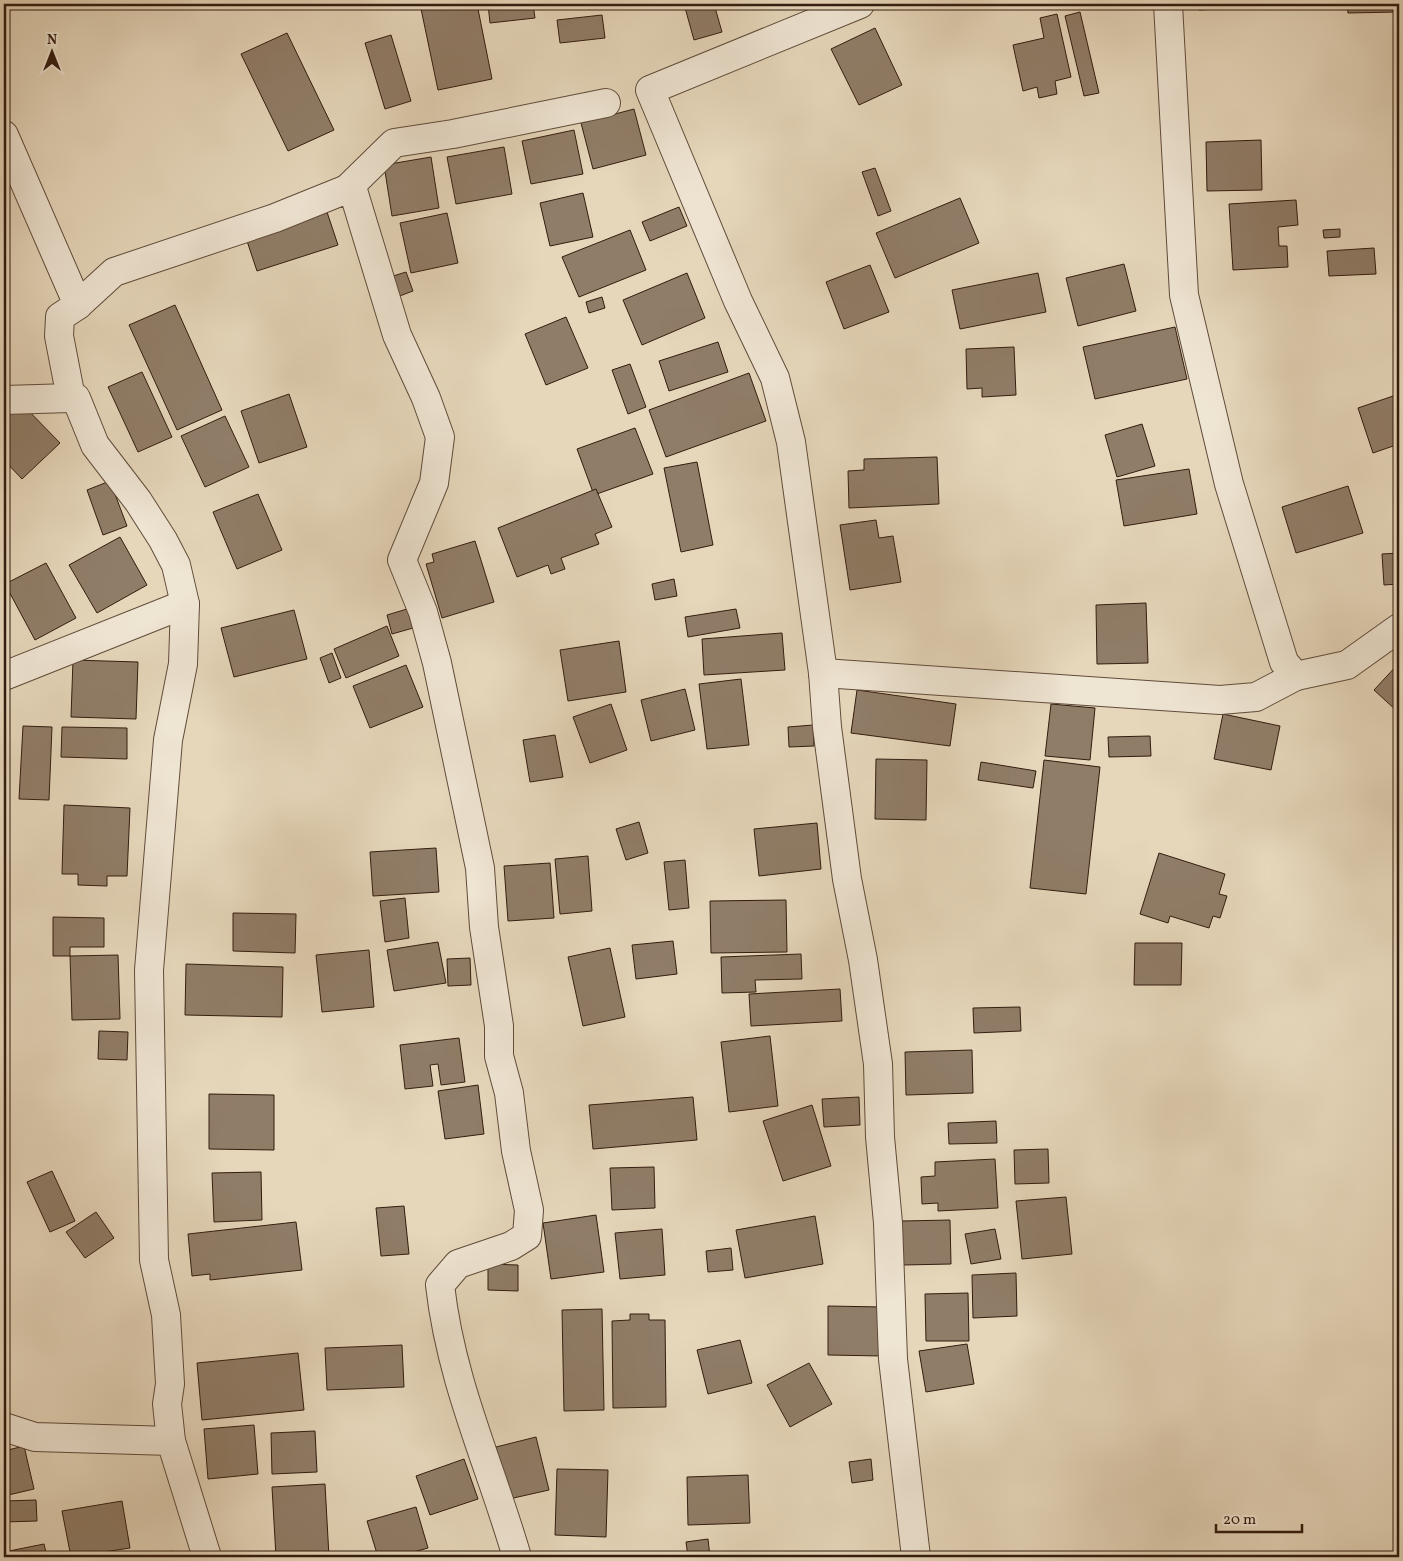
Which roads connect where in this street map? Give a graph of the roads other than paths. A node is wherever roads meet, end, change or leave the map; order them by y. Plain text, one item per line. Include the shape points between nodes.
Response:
1 (860, 4) edge
2 (1168, 4) edge
3 (606, 103) dead end
4 (4, 135) edge
5 (345, 191) junction
6 (78, 305) junction
7 (71, 398) junction
8 (4, 400) edge
9 (185, 604) junction
10 (1399, 628) edge
11 (823, 673) junction
12 (4, 676) edge
13 (1296, 676) junction
14 (4, 1427) edge
15 (171, 1441) junction
16 (207, 1557) edge
17 (517, 1557) edge
18 (916, 1557) edge

1 - 11 street via 650,90 738,301 775,378 791,442
2 - 13 street via 1184,295 1229,484 1284,662
3 - 5 street via 394,143
4 - 6 street
5 - 6 street via 114,272
5 - 17 street via 352,187 397,335 440,437 434,483 402,560 423,612 436,662 480,868 484,927 498,1026 498,1056 509,1094 516,1151 530,1210 527,1236 511,1246 458,1264 440,1285 444,1321 458,1382
6 - 7 street via 60,317 59,336
7 - 8 street
7 - 9 street via 76,398 95,445 163,540 176,565
9 - 12 street
9 - 15 street via 183,664 168,740 150,970 154,1260 166,1315 170,1384 167,1404
10 - 13 street via 1347,665
11 - 13 street via 1220,700 1256,697
11 - 18 street via 847,879 878,1064 893,1359
14 - 15 street via 34,1438
15 - 16 street

